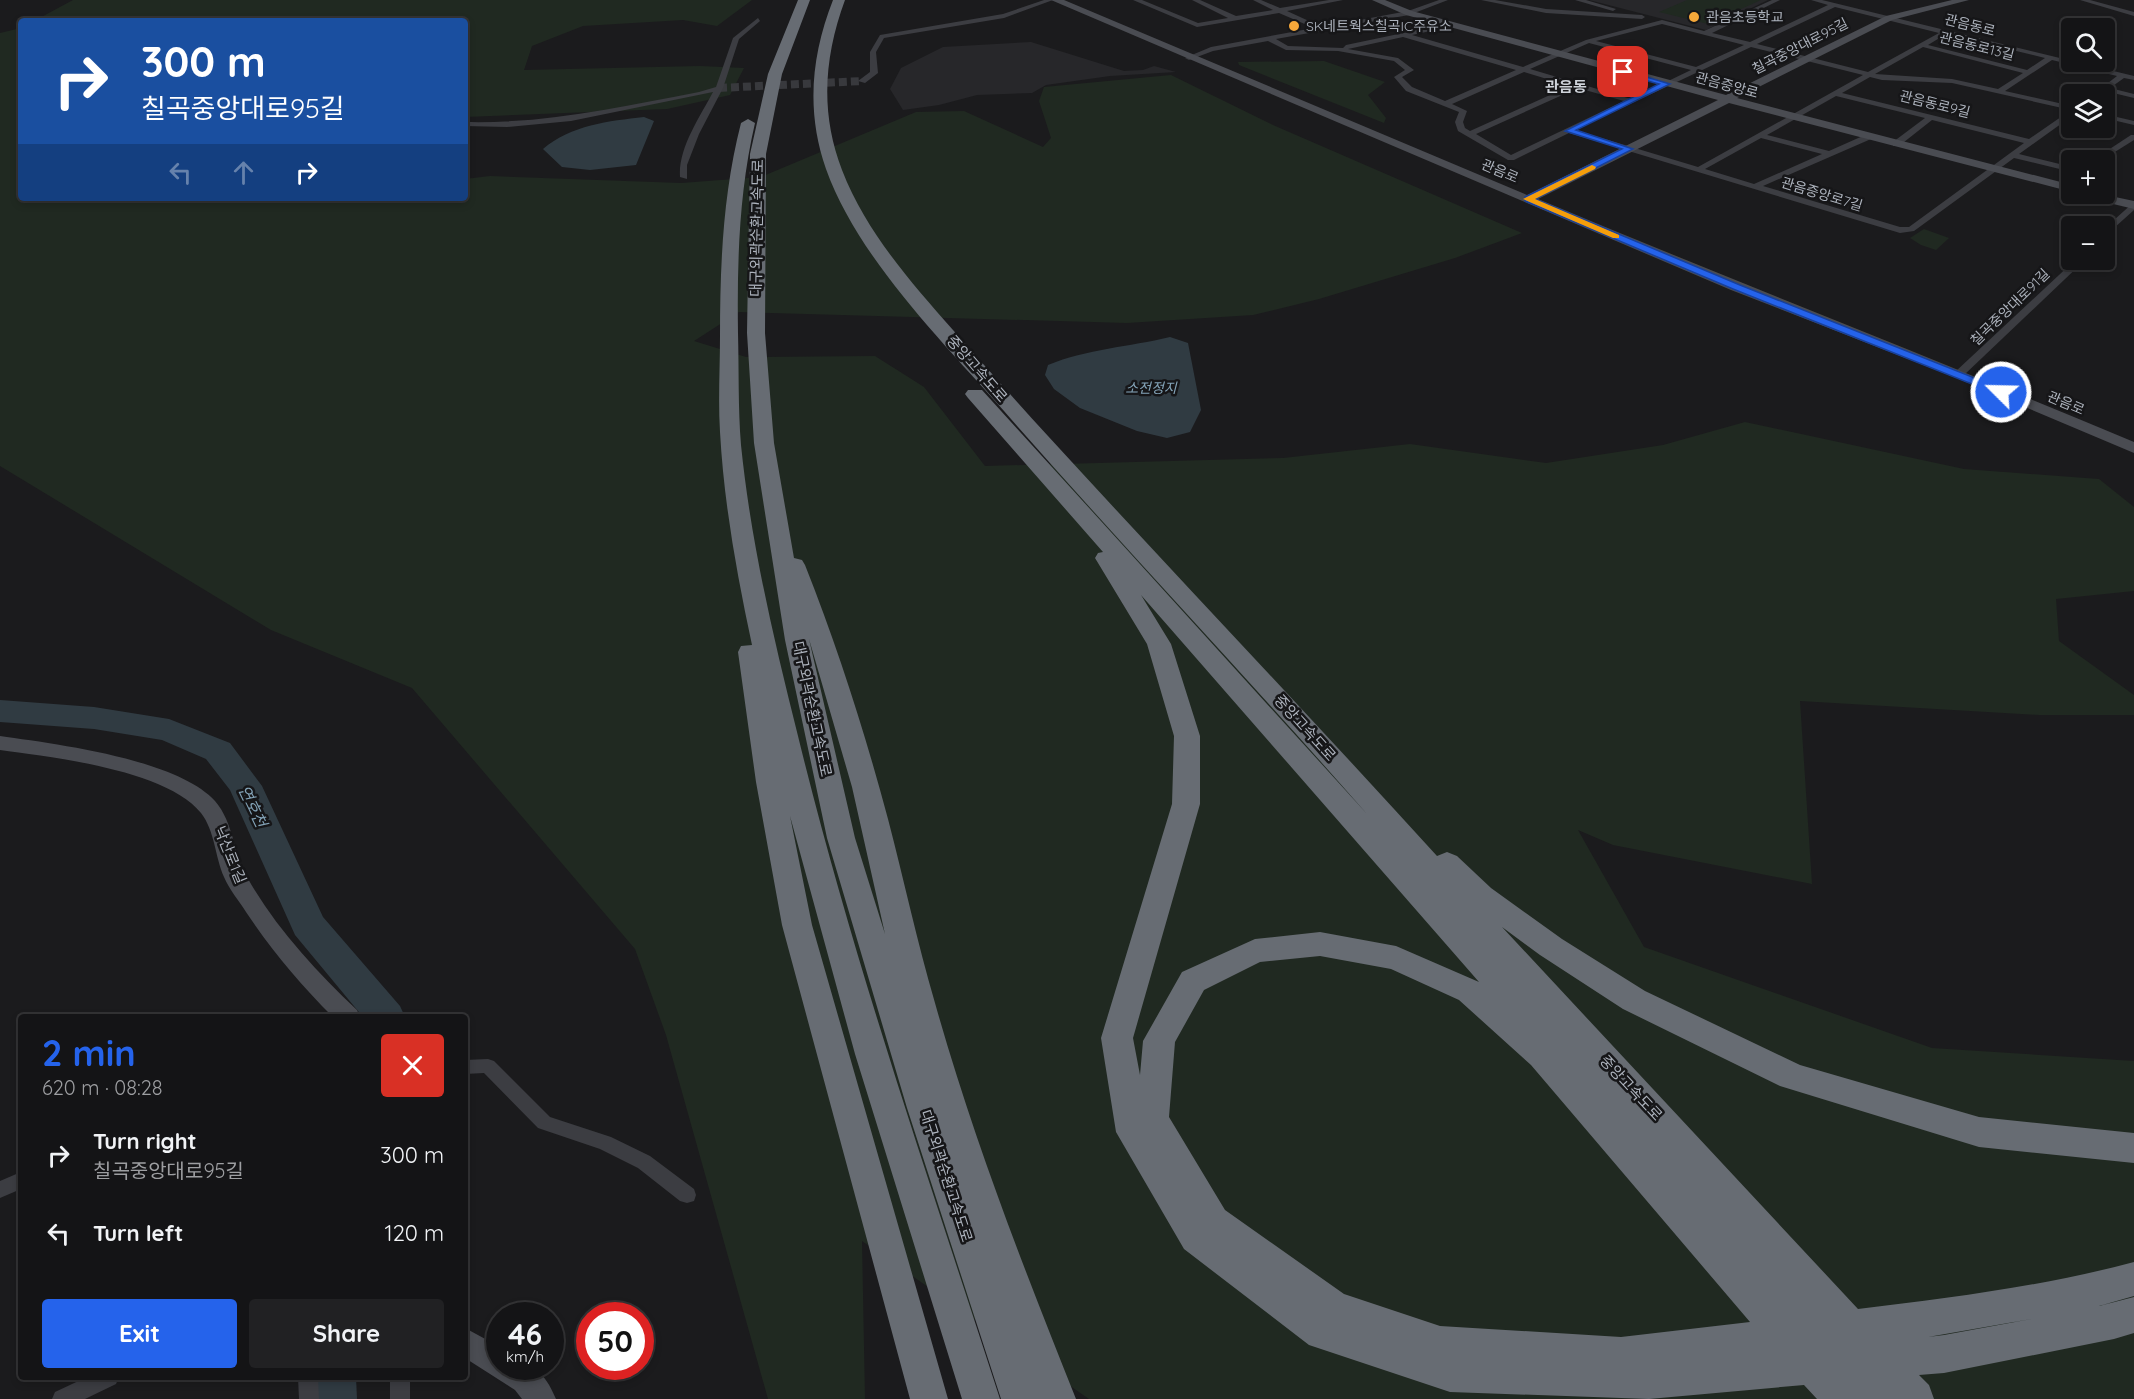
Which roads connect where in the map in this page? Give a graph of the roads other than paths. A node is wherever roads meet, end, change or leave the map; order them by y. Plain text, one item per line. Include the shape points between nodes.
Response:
1 (787, 0) edge
2 (804, 0) edge
3 (826, 0) edge
4 (839, 0) edge
5 (1050, 0) edge
6 (1056, 0) edge
7 (1136, 0) edge
8 (1195, 0) edge
9 (1256, 0) edge
10 (1340, 0) edge
11 (1377, 0) edge
12 (1445, 0) edge
13 (1484, 0) edge
14 (1578, 0) edge
15 (1777, 0) edge
16 (1814, 0) edge
17 (1964, 0) edge
18 (2083, 0) edge
19 (1318, 1) edge
20 (1834, 5) junction
21 (1281, 10) junction
22 (1409, 13) junction
23 (2134, 14) edge
24 (1642, 17) junction
25 (1235, 18) junction
26 (1890, 18) junction
27 (758, 20) dead end
28 (1662, 22) junction
29 (1451, 25) junction
30 (1323, 30) junction
31 (1947, 31) junction
32 (1705, 33) junction
33 (1404, 35) junction
34 (1270, 39) junction
35 (1588, 41) junction
36 (1751, 45) junction
37 (1921, 45) junction
38 (1338, 49) junction
39 (1559, 55) junction
40 (1189, 58) junction
41 (2050, 58) junction
42 (1806, 59) junction
43 (1527, 69) junction
44 (1698, 70) junction
45 (2028, 72) junction
46 (1868, 75) junction
47 (2123, 75) junction
48 (2134, 78) edge
49 (862, 81) dead end
50 (1666, 84) junction
51 (2111, 84) edge
52 (1578, 85) junction
53 (719, 88) junction
54 (2000, 91) junction
55 (2115, 92) edge
56 (1834, 93) junction
57 (2134, 96) edge
58 (1631, 101) junction
59 (1727, 101) junction
60 (1445, 104) junction
61 (2061, 107) edge
62 (1790, 117) junction
63 (1931, 117) junction
64 (2061, 118) edge
65 (2115, 119) edge
66 (2134, 123) edge
67 (468, 124) edge
68 (1569, 131) junction
69 (1470, 134) junction
70 (1758, 135) junction
71 (1868, 137) junction
72 (2134, 137) edge
73 (2030, 142) junction
74 (1896, 144) junction
75 (1629, 149) junction
76 (2113, 150) edge
77 (1830, 154) junction
78 (2012, 155) junction
79 (2061, 167) edge
80 (1992, 169) junction
81 (1698, 170) junction
82 (684, 177) dead end
83 (2061, 186) edge
84 (1754, 187) junction
85 (1528, 199) junction
86 (2115, 200) edge
87 (2134, 205) edge
88 (2115, 223) edge
89 (2069, 270) edge
90 (1959, 375) junction
91 (2134, 448) edge
92 (736, 486) junction
93 (1071, 502) junction
94 (775, 510) junction
95 (1316, 741) junction
96 (0, 743) edge
97 (345, 1014) edge
98 (468, 1067) edge
99 (2134, 1148) edge
100 (18, 1181) edge
101 (0, 1190) edge
102 (687, 1195) dead end
103 (1718, 1242) junction
104 (2134, 1279) edge
105 (2134, 1315) edge
106 (468, 1344) edge
107 (486, 1355) edge
108 (103, 1380) edge
109 (308, 1380) edge
110 (400, 1380) edge
111 (525, 1380) edge
112 (62, 1399) edge
113 (309, 1399) edge
114 (400, 1399) edge
115 (541, 1399) edge
116 (929, 1399) edge
117 (981, 1399) edge
118 (1020, 1399) edge
119 (1057, 1399) edge
120 (1842, 1399) edge
121 (1871, 1399) edge
122 (1915, 1399) edge

1 - 92 highway, 대구외곽순환고속도로 via 769,42 741,150 730,230 729,388
2 - 94 highway, 대구외곽순환고속도로 via 775,74 758,154 756,333 764,443
3 - 93 highway, 중앙고속도로 via 816,21 804,76 805,119 814,156 832,201 860,251 920,329
4 - 95 highway, 중앙고속도로 via 830,21 818,77 820,114 844,194 876,248 1002,398
5 - 49 street via 1004,16 882,36 873,52 874,73
6 - 40 main road, 관음로
7 - 25 street via 1197,25
8 - 25 street
9 - 21 street
10 - 19 street
11 - 22 main road, 관음중앙로
12 - 22 street
13 - 24 street via 1546,11
14 - 24 street
15 - 32 street
16 - 20 street, 관음동로
17 - 26 main road, 칠곡중앙대로95길
18 - 23 street
19 - 21 street
20 - 26 street, 관음동로
20 - 36 street
21 - 25 street
21 - 30 street
22 - 29 main road, 관음중앙로
22 - 30 street
24 - 28 street
26 - 31 street, 관음동로
26 - 42 main road, 칠곡중앙대로95길
27 - 53 street via 736,38
28 - 32 street
28 - 35 street
29 - 33 street
29 - 39 main road, 관음중앙로
30 - 34 street
31 - 37 street, 관음동로13길
31 - 41 street, 관음동로
32 - 36 street
33 - 38 street
33 - 43 street
34 - 38 street via 1286,48
34 - 40 street via 1211,49
35 - 39 street
35 - 44 street
36 - 42 street
36 - 44 street
37 - 45 street, 관음동로13길
37 - 46 street, 관음동로13길
38 - 60 street via 1396,59 1410,70 1398,77 1399,81
39 - 43 street
39 - 50 main road, 관음중앙로
40 - 85 main road, 관음로
41 - 45 street
41 - 47 street, 관음동로
42 - 46 street
42 - 59 main road, 칠곡중앙대로95길
43 - 52 street
43 - 60 street
44 - 50 street
45 - 54 street
46 - 54 street, 관음동로9길 via 1952,81
46 - 56 street, 관음동로13길
47 - 48 street, 관음동로
47 - 51 street
50 - 58 street
50 - 59 main road, 관음중앙로
52 - 58 street
52 - 69 street
53 - 67 street via 571,119
53 - 82 street via 695,134 683,165
54 - 61 street, 관음동로9길
55 - 57 street
56 - 62 street, 관음동로13길
56 - 63 street, 관음동로9길
58 - 68 street
59 - 62 main road, 관음중앙로
59 - 75 main road, 칠곡중앙대로95길
60 - 69 street via 1463,111 1461,129
62 - 70 street, 관음동로13길
62 - 71 main road, 관음중앙로
63 - 73 street, 관음동로9길
63 - 74 street
64 - 73 street, 관음동로9길
65 - 66 street
68 - 69 street via 1511,158
68 - 75 street, 관음중앙로7길
70 - 77 street
70 - 81 street, 관음동로13길
71 - 74 main road, 관음중앙로
71 - 77 street
72 - 76 street
73 - 78 street, 관음동로9길
74 - 80 main road, 관음중앙로
75 - 81 street, 관음중앙로7길
75 - 85 main road, 칠곡중앙대로95길
77 - 84 street
78 - 79 street
78 - 80 street, 관음동로9길
80 - 83 main road, 관음중앙로
80 - 84 street, 관음중앙로7길 via 1911,229 1889,228
81 - 84 street, 관음중앙로7길
85 - 90 main road, 관음로
86 - 87 main road
87 - 88 street
89 - 90 street, 칠곡중앙대로91길
90 - 91 main road, 관음로
92 - 116 highway via 732,506 743,610 797,926
92 - 117 highway, 대구외곽순환고속도로 via 766,652 800,802 846,970
93 - 103 highway, 중앙고속도로 via 1546,1036
93 - 105 highway via 1159,644 1187,736 1186,804 1118,1038 1133,1132 1197,1237 1322,1332 1450,1373 1638,1381 1944,1354
94 - 118 highway, 대구외곽순환고속도로 via 796,640 841,838 924,1108
94 - 119 highway via 831,666 951,1112
95 - 99 highway via 1481,896 1634,1000 1792,1076 1979,1132
95 - 122 highway, 중앙고속도로
96 - 97 main road, 낙산로1길 via 81,754 148,773 188,790 208,807 219,825 235,877 274,935 302,971
98 - 102 street via 488,1066 544,1123 605,1143 644,1162
100 - 101 street
103 - 104 highway via 1534,1049 1470,991 1396,958 1320,944 1255,951 1193,981 1159,1041 1152,1119 1212,1221 1333,1308 1440,1344 1621,1356 1927,1319 2090,1291
103 - 120 highway
103 - 121 highway, 중앙고속도로
106 - 107 main road
108 - 112 street
109 - 113 street
110 - 114 street
111 - 115 main road

